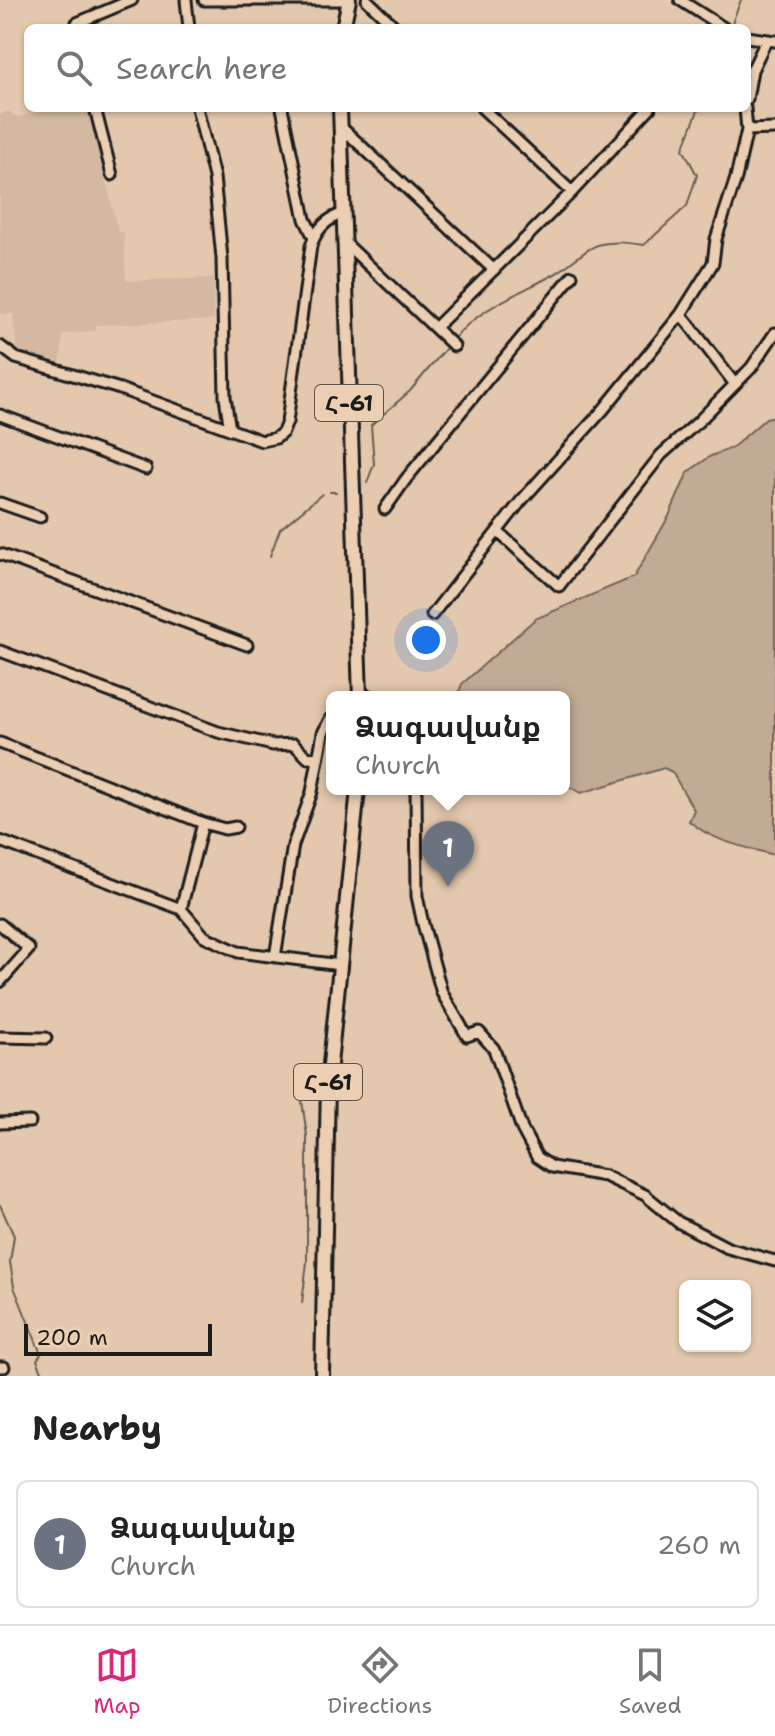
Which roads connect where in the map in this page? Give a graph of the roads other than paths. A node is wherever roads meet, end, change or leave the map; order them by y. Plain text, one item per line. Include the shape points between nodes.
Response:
1 (132, 0) edge
2 (186, 0) edge
3 (204, 0) edge
4 (349, 0) edge
5 (367, 0) edge
6 (680, 0) edge
7 (79, 24) edge
8 (189, 24) edge
9 (344, 24) edge
10 (392, 24) edge
11 (718, 24) edge
12 (770, 41) edge
13 (751, 76) edge
14 (96, 112) edge
15 (198, 112) edge
16 (283, 112) edge
17 (340, 112) edge
18 (486, 112) edge
19 (646, 112) edge
20 (745, 112) edge
21 (341, 127) junction
22 (775, 129) edge
23 (747, 130) junction
24 (112, 175) dead end
25 (572, 192) junction
26 (342, 214) junction
27 (314, 238) junction
28 (343, 241) junction
29 (494, 270) junction
30 (572, 276) dead end
31 (681, 314) junction
32 (435, 328) junction
33 (775, 333) edge
34 (0, 346) edge
35 (454, 346) dead end
36 (734, 383) junction
37 (0, 415) edge
38 (230, 430) junction
39 (146, 469) dead end
40 (0, 503) edge
41 (385, 509) dead end
42 (40, 517) dead end
43 (498, 532) junction
44 (0, 554) edge
45 (432, 615) dead end
46 (247, 645) dead end
47 (0, 651) edge
48 (364, 691) edge
49 (326, 727) edge
50 (0, 743) edge
51 (318, 757) junction
52 (357, 795) edge
53 (416, 795) edge
54 (203, 823) junction
55 (236, 827) dead end
56 (0, 841) edge
57 (181, 909) junction
58 (0, 924) edge
59 (275, 957) junction
60 (340, 965) junction
61 (0, 982) edge
62 (0, 1037) edge
63 (46, 1038) dead end
64 (30, 1122) dead end
65 (0, 1123) edge
66 (775, 1261) edge
67 (322, 1376) edge

1 - 7 street
2 - 8 street
3 - 4 street
4 - 9 main road
5 - 10 street
6 - 11 street
12 - 13 street
14 - 24 street
15 - 38 street via 214,177
16 - 27 street via 305,219
17 - 21 main road, Հ-61
18 - 25 street
19 - 25 street
20 - 23 street
21 - 26 main road, Հ-61
21 - 29 street
22 - 23 street
23 - 31 street via 713,263
25 - 29 street
26 - 27 street via 327,221
26 - 28 main road, Հ-61
27 - 38 street via 283,432 262,441
28 - 32 street
28 - 48 main road, Հ-61
29 - 32 street
30 - 41 street
31 - 36 street
31 - 43 street
32 - 35 street
33 - 36 street
34 - 38 street via 16,358
36 - 43 street via 661,455 559,586
37 - 39 street
40 - 42 street
43 - 45 street
44 - 46 street
47 - 51 street via 218,732 294,744 308,758
49 - 51 street
50 - 54 street
51 - 59 street via 293,845
52 - 60 main road, Հ-61
53 - 66 street via 417,896 442,993 467,1036 479,1032 494,1049 537,1157 552,1167 605,1176 728,1248
54 - 55 street
54 - 57 street
56 - 57 street
57 - 59 street via 204,936 239,953
58 - 61 street via 29,949
59 - 60 street
60 - 67 main road, Հ-61 via 328,1084
62 - 63 street
64 - 65 street

